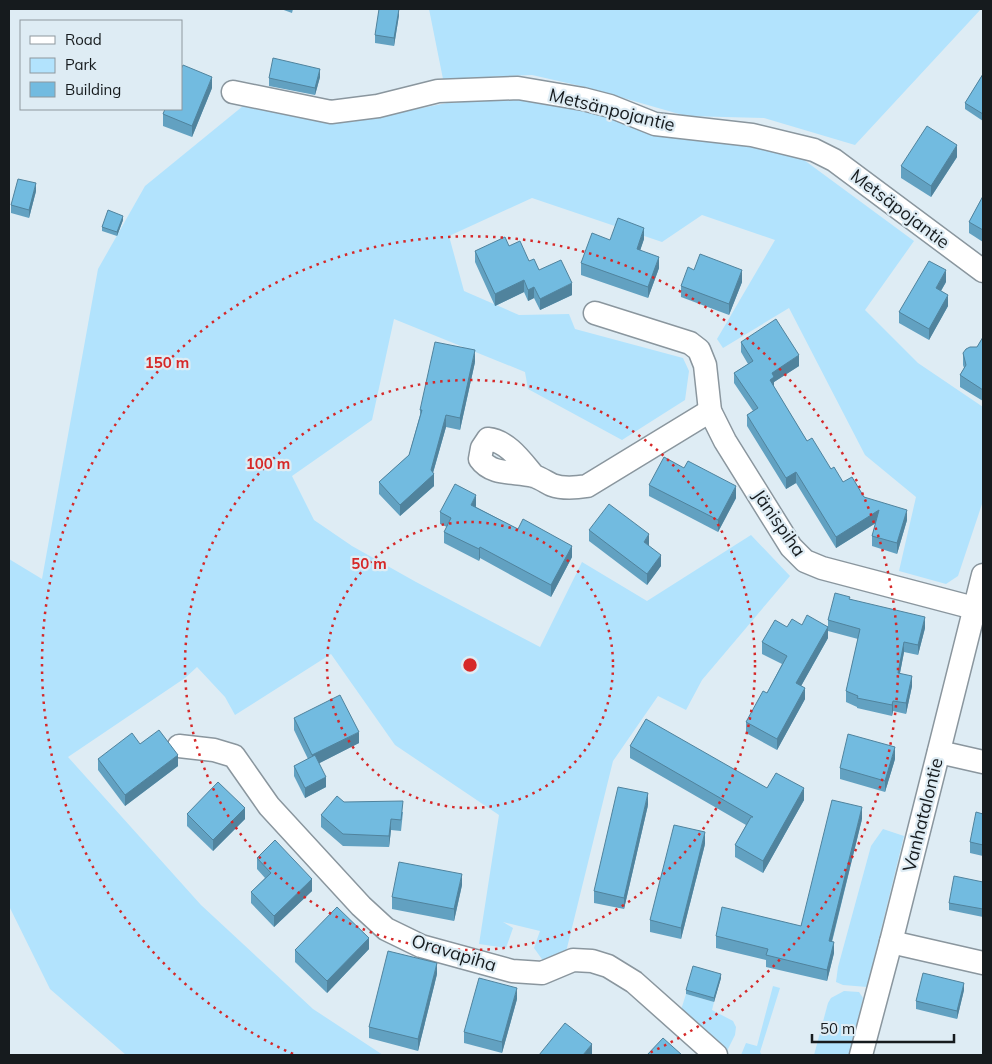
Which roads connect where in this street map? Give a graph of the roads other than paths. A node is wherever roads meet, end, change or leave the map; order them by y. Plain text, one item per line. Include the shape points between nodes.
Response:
1 (233, 92) dead end
2 (814, 150) joint
3 (983, 271) edge
4 (595, 313) dead end
5 (710, 411) junction
6 (534, 476) dead end
7 (983, 575) edge
8 (974, 608) junction
9 (179, 746) dead end
10 (939, 752) junction
11 (983, 762) edge
12 (891, 942) junction
13 (983, 963) edge
14 (716, 1055) edge
15 (861, 1055) edge

1 - 2 street, Metsänpojantie via 331,112 378,106 438,91 518,88 584,99 654,124 752,135
2 - 3 street, Metsäpojantie via 834,160
4 - 5 street, Jänispiha via 690,343 699,350 705,366
5 - 6 street via 587,486 553,485
5 - 8 street, Jänispiha via 725,441 792,547 805,561
7 - 8 street, Vanhatalontie
8 - 10 street, Vanhatalontie
9 - 14 street, Oravapiha via 234,756 269,806 386,930 421,946 512,971 542,973 573,960 608,966 634,982
10 - 11 street
10 - 12 street, Vanhatalontie
12 - 13 street
12 - 15 street, Vanhatalontie

